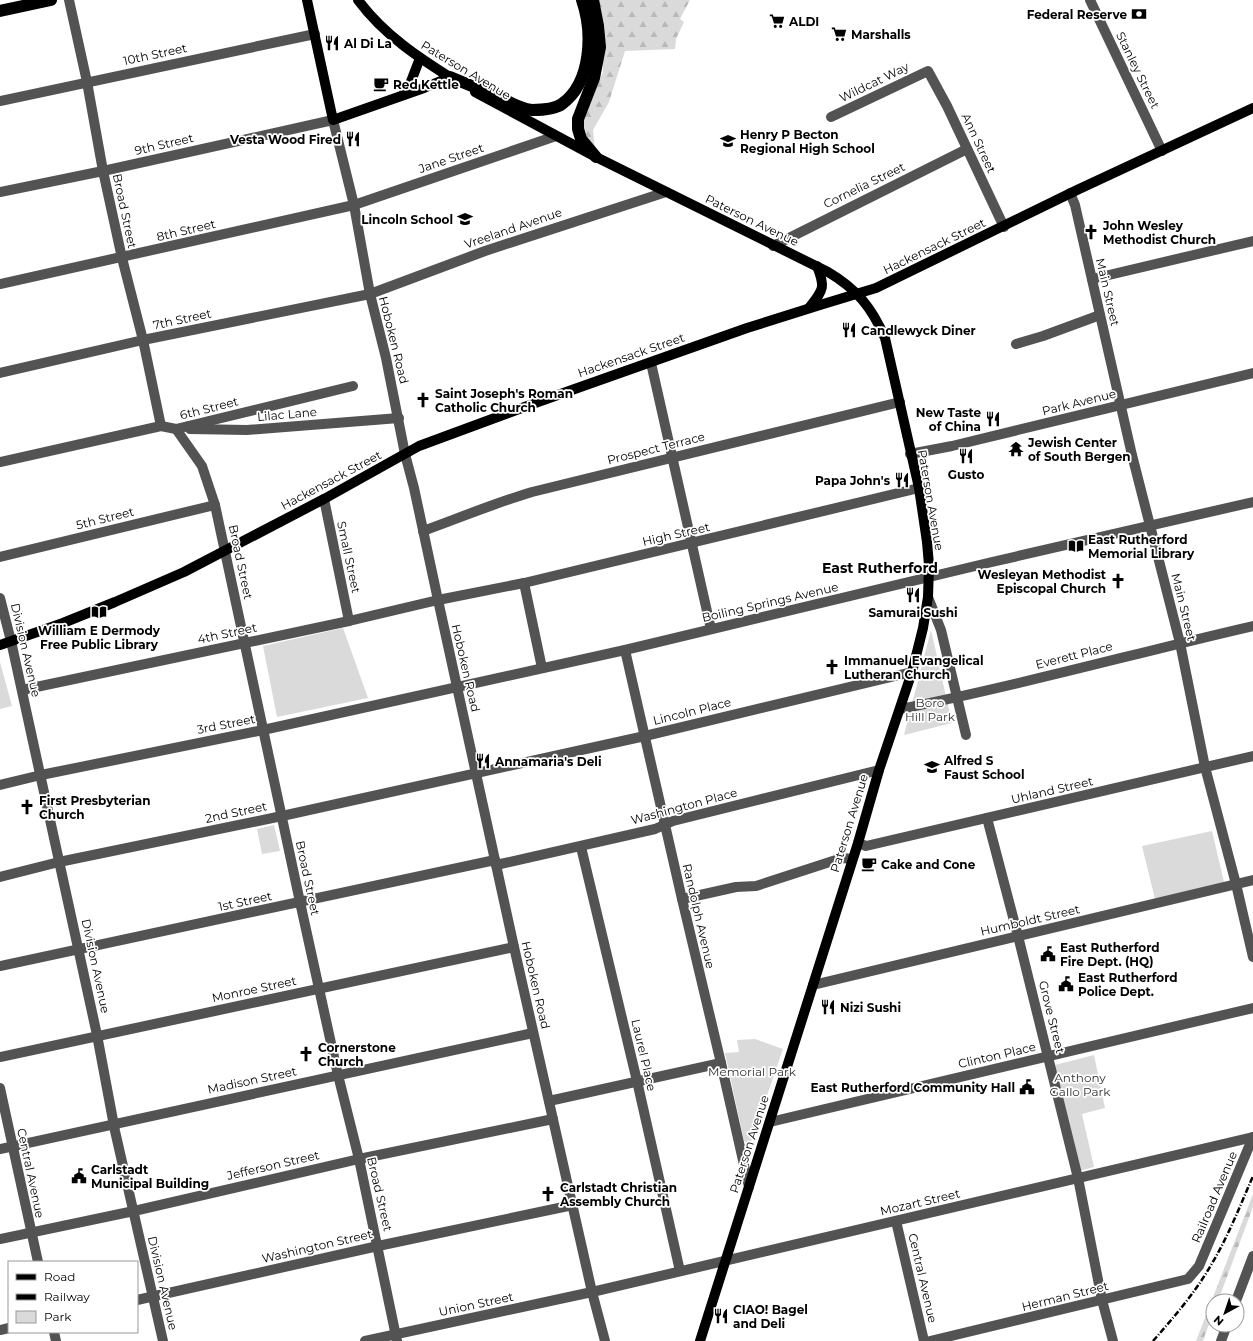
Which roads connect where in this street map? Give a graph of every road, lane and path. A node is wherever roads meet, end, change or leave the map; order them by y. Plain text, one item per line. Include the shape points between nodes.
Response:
1 (51, 0) edge
2 (69, 0) edge
3 (307, 0) edge
4 (358, 0) edge
5 (582, 0) edge
6 (593, 0) edge
7 (1090, 0) edge
8 (0, 11) edge
9 (315, 34) junction
10 (420, 58) junction
11 (928, 71) joint
12 (450, 77) junction
13 (87, 82) junction
14 (403, 95) junction
15 (0, 101) edge
16 (1253, 108) edge
17 (831, 117) dead end
18 (333, 120) junction
19 (556, 136) junction
20 (967, 149) junction
21 (1162, 151) junction
22 (596, 157) junction
23 (103, 171) junction
24 (0, 192) edge
25 (666, 192) junction
26 (1070, 194) junction
27 (354, 205) junction
28 (1004, 227) junction
29 (1253, 241) edge
30 (773, 246) junction
31 (122, 258) junction
32 (817, 266) junction
33 (1092, 279) junction
34 (0, 284) edge
35 (858, 293) junction
36 (370, 294) junction
37 (809, 308) junction
38 (1100, 315) junction
39 (143, 340) junction
40 (1016, 344) dead end
41 (651, 363) junction
42 (1253, 372) edge
43 (0, 373) edge
44 (352, 386) dead end
45 (900, 402) junction
46 (1121, 405) junction
47 (399, 418) junction
48 (161, 426) junction
49 (176, 429) junction
50 (406, 454) junction
51 (910, 454) junction
52 (673, 457) junction
53 (0, 462) edge
54 (919, 488) junction
55 (324, 499) junction
56 (1253, 502) edge
57 (215, 505) junction
58 (1149, 526) junction
59 (423, 531) junction
60 (692, 543) junction
61 (225, 550) junction
62 (0, 557) edge
63 (928, 578) junction
64 (524, 583) junction
65 (928, 597) junction
66 (0, 598) edge
67 (438, 600) junction
68 (350, 622) junction
69 (1253, 626) edge
70 (711, 629) junction
71 (11, 641) junction
72 (244, 643) junction
73 (1180, 643) junction
74 (0, 645) edge
75 (625, 650) junction
76 (542, 668) junction
77 (912, 672) junction
78 (457, 687) junction
79 (22, 690) junction
80 (958, 698) junction
81 (900, 709) junction
82 (263, 730) junction
83 (966, 735) dead end
84 (644, 736) junction
85 (1253, 756) edge
86 (1205, 767) junction
87 (879, 770) junction
88 (476, 774) junction
89 (40, 775) junction
90 (0, 785) edge
91 (282, 816) junction
92 (986, 818) junction
93 (665, 824) junction
94 (858, 843) junction
95 (581, 847) junction
96 (852, 859) junction
97 (60, 862) junction
98 (496, 862) junction
99 (0, 877) edge
100 (1253, 880) edge
101 (1236, 884) junction
102 (682, 899) junction
103 (300, 902) junction
104 (1018, 936) junction
105 (514, 946) junction
106 (78, 949) junction
107 (1253, 957) edge
108 (0, 966) edge
109 (813, 985) junction
110 (319, 988) junction
111 (1253, 1008) edge
112 (533, 1032) junction
113 (98, 1035) junction
114 (1048, 1056) junction
115 (0, 1057) edge
116 (721, 1063) junction
117 (338, 1075) junction
118 (637, 1081) junction
119 (0, 1088) edge
120 (549, 1101) junction
121 (553, 1119) junction
122 (770, 1122) junction
123 (114, 1124) junction
124 (1253, 1137) edge
125 (12, 1146) junction
126 (0, 1149) edge
127 (359, 1159) junction
128 (1078, 1178) junction
129 (749, 1187) junction
130 (573, 1205) junction
131 (134, 1210) junction
132 (896, 1221) junction
133 (31, 1233) junction
134 (0, 1239) edge
135 (378, 1246) junction
136 (726, 1260) junction
137 (1251, 1260) edge
138 (38, 1261) edge
139 (1199, 1266) joint
140 (680, 1271) junction
141 (1253, 1277) edge
142 (592, 1292) junction
143 (1239, 1293) edge
144 (153, 1296) junction
145 (138, 1300) edge
146 (1102, 1300) junction
147 (397, 1338) edge
148 (163, 1341) edge
149 (365, 1341) edge
150 (605, 1341) edge
151 (700, 1341) edge
152 (924, 1341) edge
153 (930, 1341) edge
154 (1113, 1341) edge

1 - 8 highway
2 - 13 street, Broad Street
3 - 9 main road, Hoboken Road
4 - 10 main road, Paterson Avenue via 386,32
5 - 12 highway via 589,32 588,56 582,78 574,93 561,106 532,110
6 - 22 highway via 600,47 594,78 578,119 578,129 581,139
7 - 21 street, Stanley Street
9 - 13 street, 10th Street
9 - 18 main road, Hoboken Road
10 - 12 main road, Paterson Avenue
10 - 14 main road
11 - 17 street, Wildcat Way
11 - 20 street, Ann Street
12 - 14 main road
12 - 19 main road, Paterson Avenue
13 - 15 street, 10th Street
13 - 23 street, Broad Street
14 - 18 main road
16 - 21 main road, Hackensack Street
18 - 23 street, 9th Street
18 - 27 street, Hoboken Road
19 - 22 main road, Paterson Avenue
19 - 27 street, Jane Street
20 - 28 street, Ann Street
20 - 30 street, Cornelia Street
21 - 26 main road, Hackensack Street
22 - 25 main road, Paterson Avenue
23 - 24 street, 9th Street
23 - 31 street, Broad Street
25 - 30 main road, Paterson Avenue
25 - 36 street, Vreeland Avenue via 485,251
26 - 28 main road, Hackensack Street
26 - 33 street, Main Street
27 - 31 street, 8th Street
27 - 36 street, Hoboken Road
28 - 35 main road, Hackensack Street via 876,288
29 - 33 street
30 - 32 main road, Paterson Avenue
31 - 34 street, 8th Street
31 - 39 street, Broad Street
32 - 35 main road, Paterson Avenue
32 - 37 main road via 823,281 822,289
33 - 38 street, Main Street
35 - 37 main road, Hackensack Street
35 - 45 main road, Paterson Avenue via 876,318 885,338
36 - 39 street, 7th Street
36 - 47 street, Hoboken Road
37 - 41 main road, Hackensack Street
38 - 40 street
38 - 46 street, Main Street
39 - 43 street, 7th Street
39 - 48 street, Broad Street
41 - 50 main road, Hackensack Street via 481,422 419,446
41 - 52 street
42 - 46 street, Park Avenue
44 - 49 street, 6th Street
45 - 51 main road, Paterson Avenue
45 - 52 street, Prospect Terrace
46 - 51 street, Park Avenue
46 - 58 street, Main Street
47 - 49 street, Lilac Lane via 247,430
47 - 50 street, Hoboken Road
48 - 49 street, 6th Street
48 - 53 street, 6th Street
49 - 57 street, Broad Street via 202,466
50 - 55 main road, Hackensack Street
50 - 59 street, Hoboken Road
51 - 54 main road, Paterson Avenue
52 - 59 street, Prospect Terrace via 508,499
52 - 60 street
54 - 60 street, High Street
54 - 63 main road, Paterson Avenue via 927,542
55 - 61 main road, Hackensack Street
55 - 68 street, Small Street
56 - 58 street, Boiling Springs Avenue
57 - 61 street, Broad Street
57 - 62 street, 5th Street
58 - 63 street, Boiling Springs Avenue
58 - 73 street, Main Street
59 - 67 street, Hoboken Road
60 - 64 street, High Street
60 - 70 street
61 - 71 main road, Hackensack Street via 184,572 116,602
61 - 72 street, Broad Street
63 - 65 main road, Paterson Avenue
63 - 70 street, Boiling Springs Avenue
64 - 67 street, High Street
64 - 76 street
65 - 77 main road, Paterson Avenue
65 - 80 street via 941,630
66 - 71 street, Division Avenue
67 - 68 street, 4th Street
67 - 78 street, Hoboken Road
68 - 72 street, 4th Street
69 - 73 street, Everett Place
70 - 75 street, Boiling Springs Avenue
71 - 74 main road, Hackensack Street
71 - 79 street, Division Avenue
72 - 79 street, 4th Street
72 - 82 street, Broad Street
73 - 80 street, Everett Place
73 - 86 street, Main Street
75 - 76 street, Boiling Springs Avenue
75 - 84 street, Randolph Avenue
76 - 78 street, Boiling Springs Avenue
77 - 81 main road, Paterson Avenue
77 - 84 street, Lincoln Place
78 - 82 street, 3rd Street
78 - 88 street, Hoboken Road
79 - 89 street, Division Avenue
80 - 81 street, Everett Place
80 - 83 street
81 - 87 main road, Paterson Avenue
82 - 89 street, 3rd Street
82 - 91 street, Broad Street
84 - 88 street, Lincoln Place
84 - 93 street, Randolph Avenue
85 - 86 street, Uhland Street
86 - 92 street, Uhland Street
86 - 101 street, Main Street
87 - 93 street, Washington Place
87 - 94 main road, Paterson Avenue
88 - 91 street, 2nd Street
88 - 98 street, Hoboken Road
89 - 90 street, 3rd Street
89 - 97 street, Division Avenue
91 - 97 street, 2nd Street
91 - 103 street, Broad Street
92 - 94 street, Uhland Street via 866,846
92 - 104 street, Grove Street
93 - 95 street, Washington Place via 655,829
93 - 102 street, Randolph Avenue
94 - 96 main road, Paterson Avenue
95 - 98 street, Washington Place
95 - 118 street, Laurel Place
96 - 102 street via 842,858 756,886 736,887
96 - 109 main road, Paterson Avenue
97 - 99 street, 2nd Street
97 - 106 street, Division Avenue
98 - 103 street, 1st Street
98 - 105 street, Hoboken Road
100 - 101 street, Humboldt Street
101 - 104 street, Humboldt Street
101 - 107 street, Main Street
102 - 116 street, Randolph Avenue
103 - 106 street, 1st Street
103 - 110 street, Broad Street
104 - 109 street, Humboldt Street
104 - 114 street, Grove Street
105 - 110 street, Monroe Street
105 - 112 street, Hoboken Road
106 - 108 street, 1st Street
106 - 113 street, Division Avenue
109 - 122 main road, Paterson Avenue
110 - 113 street, Monroe Street
110 - 117 street, Broad Street
111 - 114 street, Clinton Place
112 - 117 street, Madison Street
112 - 120 street, Hoboken Road
113 - 115 street, Monroe Street
113 - 123 street, Division Avenue
114 - 122 street, Clinton Place
114 - 128 street, Grove Street
116 - 118 street
116 - 129 street, Randolph Avenue
117 - 123 street, Madison Street
117 - 127 street, Broad Street
118 - 120 street
118 - 140 street, Laurel Place
119 - 125 street, Central Avenue
120 - 121 street, Hoboken Road
121 - 127 street, Jefferson Street
121 - 130 street, Hoboken Road
122 - 129 main road, Paterson Avenue
123 - 125 street, Madison Street
123 - 131 street, Division Avenue
124 - 128 street, Mozart Street
124 - 139 street, Railroad Avenue
125 - 126 street, Madison Street
125 - 133 street, Central Avenue
127 - 131 street, Jefferson Street
127 - 135 street, Broad Street
128 - 132 street, Mozart Street
128 - 146 street, Grove Street
129 - 136 main road, Paterson Avenue
130 - 135 street, Washington Street
130 - 142 street, Hoboken Road
131 - 133 street, Jefferson Street
131 - 144 street, Division Avenue
132 - 136 street, Mozart Street
132 - 152 street, Central Avenue
133 - 134 street, Jefferson Street
133 - 138 street, Central Avenue
135 - 144 street, Washington Street
135 - 147 street, Broad Street
136 - 140 street, Mozart Street
136 - 151 main road, Paterson Avenue
137 - 141 street
137 - 143 street
139 - 146 street, Herman Street via 1188,1279
140 - 142 street, Mozart Street
142 - 147 street, Union Street
142 - 150 street, Hoboken Road
144 - 145 street, Washington Street
144 - 148 street, Division Avenue
146 - 153 street, Herman Street
146 - 154 street, Grove Street
147 - 149 street, Union Street

